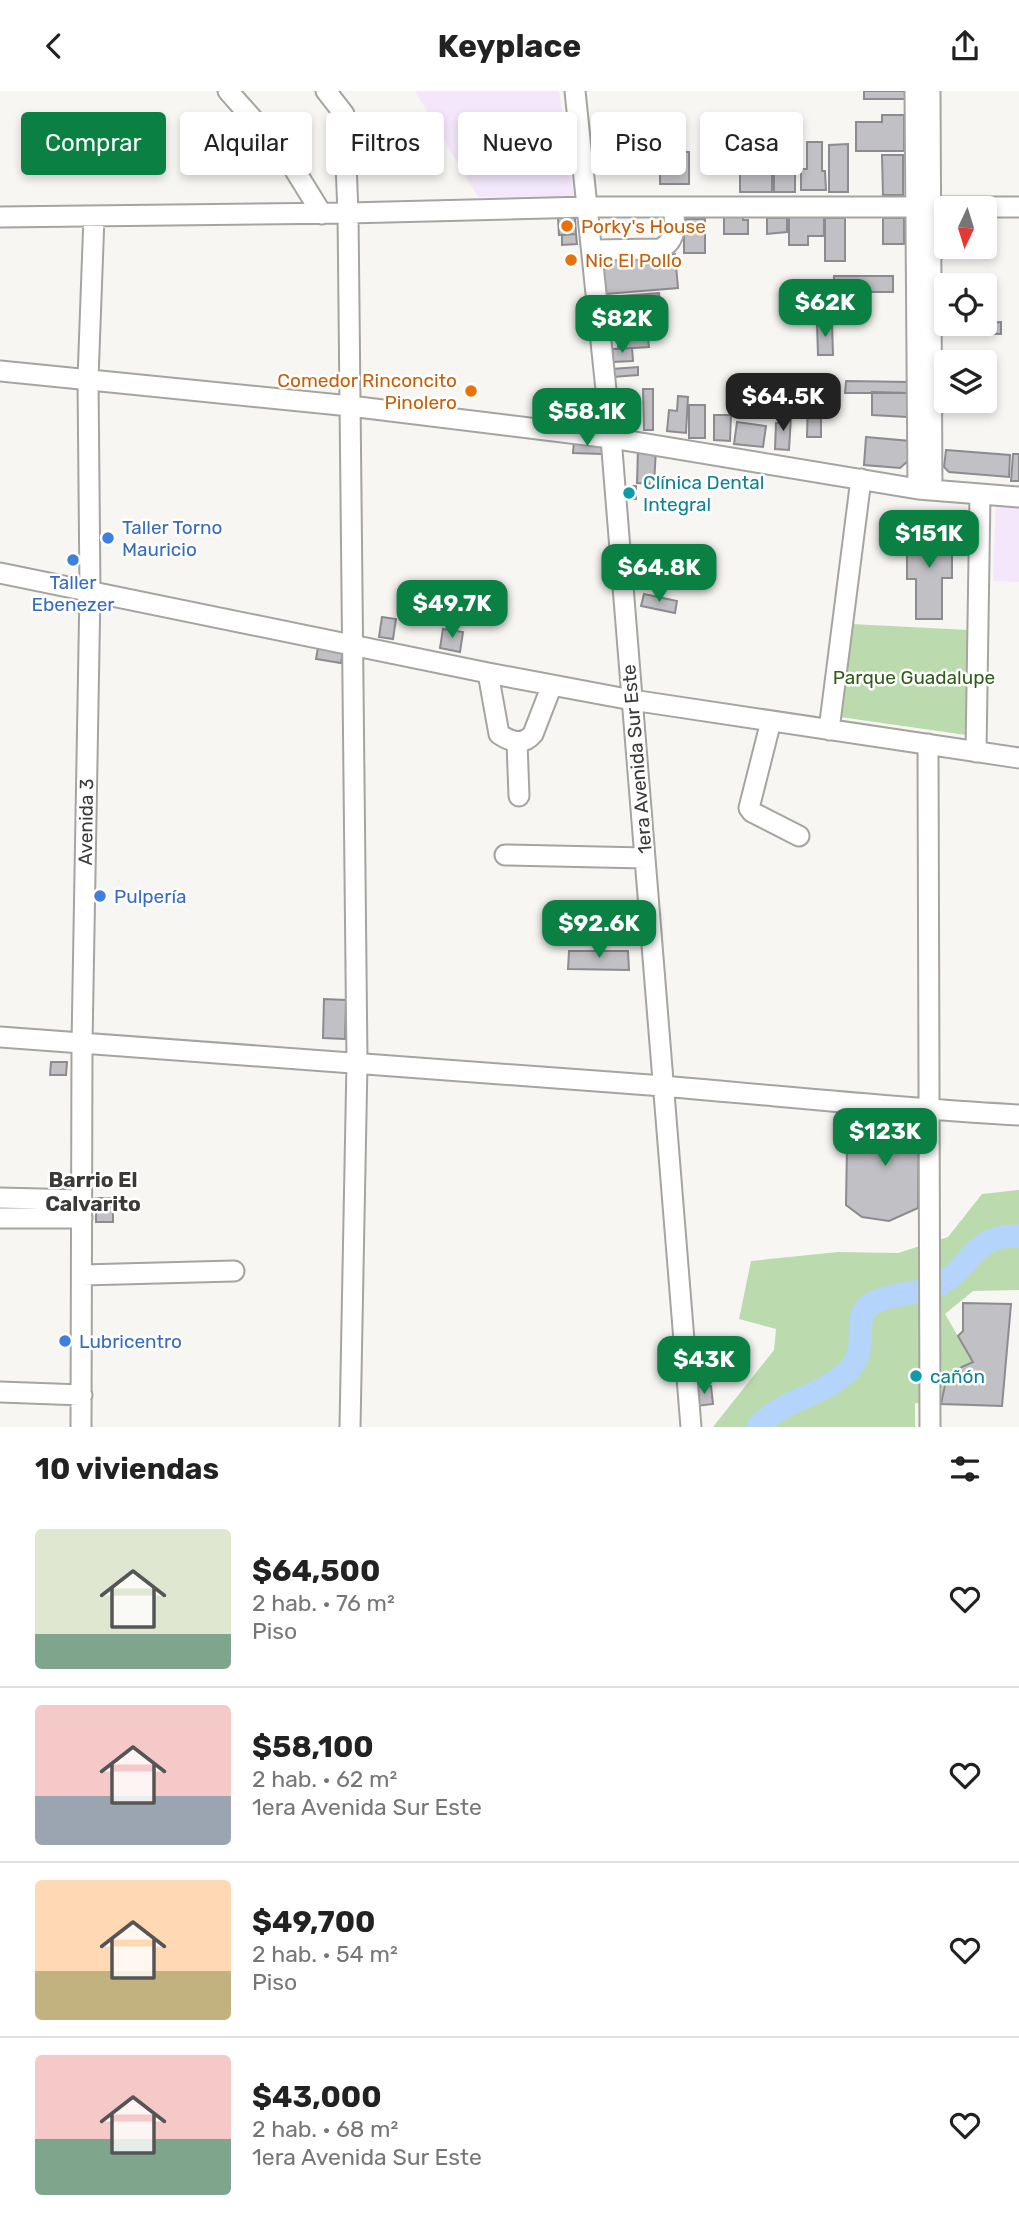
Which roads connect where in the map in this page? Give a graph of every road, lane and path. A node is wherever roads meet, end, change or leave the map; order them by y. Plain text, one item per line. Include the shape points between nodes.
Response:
1 (228, 91) edge
2 (326, 91) edge
3 (575, 91) edge
4 (915, 91) edge
5 (930, 91) edge
6 (587, 207) junction
7 (674, 207) junction
8 (924, 207) junction
9 (1019, 207) edge
10 (348, 213) junction
11 (322, 214) junction
12 (0, 217) edge
13 (94, 217) junction
14 (593, 250) junction
15 (0, 371) edge
16 (88, 379) junction
17 (350, 406) junction
18 (611, 438) junction
19 (861, 478) junction
20 (925, 490) junction
21 (980, 495) junction
22 (1019, 497) edge
23 (0, 573) edge
24 (90, 590) junction
25 (352, 645) junction
26 (488, 673) junction
27 (552, 685) junction
28 (632, 700) junction
29 (771, 721) junction
30 (829, 730) junction
31 (517, 742) junction
32 (928, 744) junction
33 (976, 751) junction
34 (1019, 758) edge
35 (519, 796) dead end
36 (799, 836) dead end
37 (505, 855) dead end
38 (645, 857) junction
39 (0, 1037) edge
40 (82, 1044) junction
41 (357, 1062) junction
42 (664, 1086) junction
43 (928, 1110) junction
44 (1019, 1115) edge
45 (0, 1198) edge
46 (82, 1209) junction
47 (0, 1218) edge
48 (234, 1271) dead end
49 (82, 1275) junction
50 (0, 1392) edge
51 (82, 1395) junction
52 (82, 1427) edge
53 (350, 1427) edge
54 (691, 1427) edge
55 (930, 1427) edge

1 - 11 street via 288,159
2 - 10 street via 344,114
3 - 6 street, 1era Avenida Sur Este
4 - 8 street
5 - 8 street
6 - 7 street
6 - 10 street
6 - 14 street, 1era Avenida Sur Este
7 - 8 street
7 - 14 street via 670,244 660,249
8 - 9 street
8 - 20 street
10 - 11 street
10 - 17 street
11 - 13 street
12 - 13 street
13 - 16 street, Avenida 3
14 - 18 street, 1era Avenida Sur Este
15 - 16 street
16 - 17 street
16 - 24 street, Avenida 3
17 - 18 street
17 - 25 street
18 - 19 street
18 - 28 street, 1era Avenida Sur Este
19 - 20 street
19 - 30 street
20 - 21 street
21 - 22 street
21 - 33 street
23 - 24 street
24 - 25 street
24 - 40 street, Avenida 3
25 - 26 street
25 - 41 street
26 - 27 street
26 - 31 street via 499,734
27 - 28 street
27 - 31 street via 533,734
28 - 29 street
28 - 38 street, 1era Avenida Sur Este
29 - 30 street
29 - 36 street via 750,808
30 - 32 street
31 - 35 street
32 - 33 street
32 - 43 street
33 - 34 street
37 - 38 street
38 - 42 street, 1era Avenida Sur Este
39 - 40 street
40 - 41 street
40 - 46 street, Avenida 3
41 - 42 street
41 - 53 street
42 - 43 street
42 - 54 street, 1era Avenida Sur Este
43 - 44 street
43 - 55 street
45 - 46 street
46 - 47 street
46 - 49 street, Avenida 3
48 - 49 street
49 - 51 street, Avenida 3
50 - 51 street
51 - 52 street, Avenida 3

